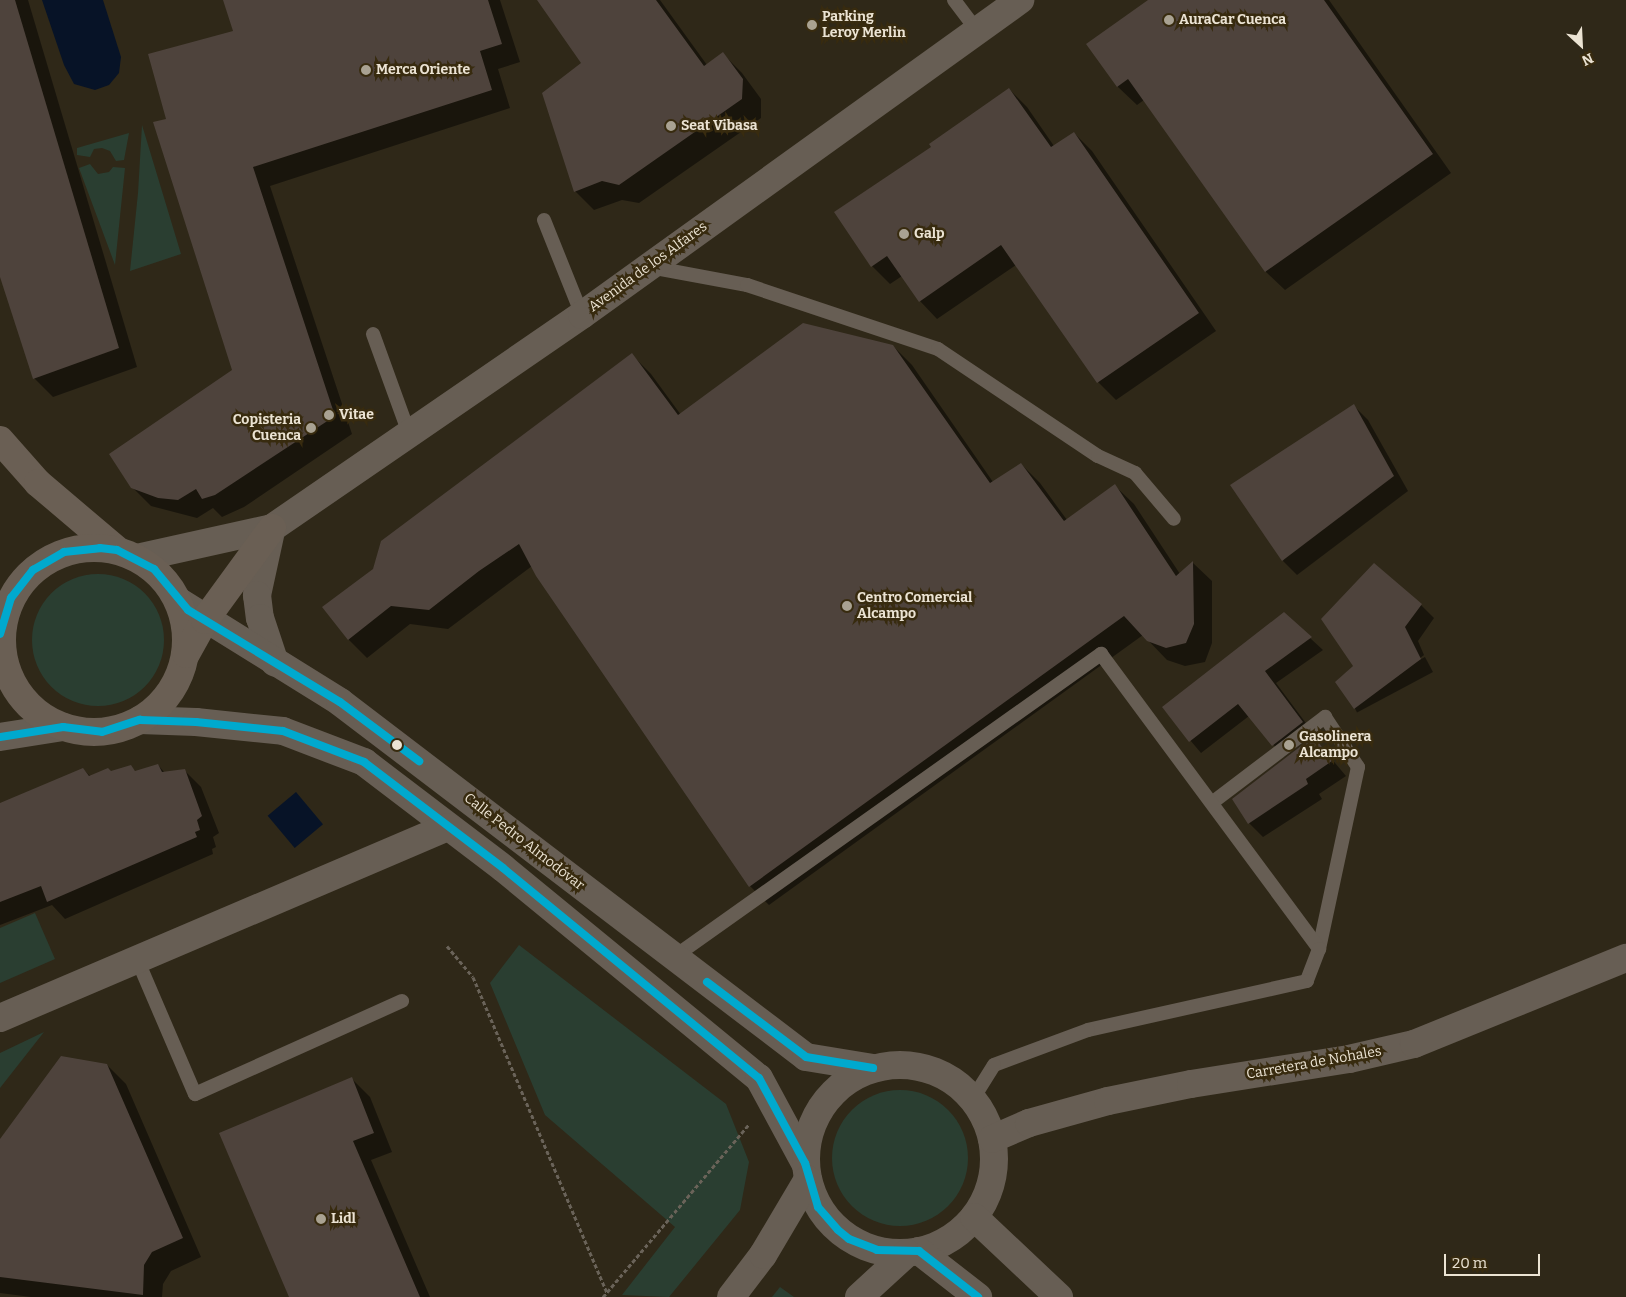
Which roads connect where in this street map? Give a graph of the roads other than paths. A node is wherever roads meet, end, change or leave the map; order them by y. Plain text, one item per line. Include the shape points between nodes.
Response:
1 (954, 0) edge
2 (1020, 0) edge
3 (977, 31) junction
4 (544, 220) dead end
5 (649, 267) junction
6 (582, 315) junction
7 (373, 334) dead end
8 (410, 436) junction
9 (0, 440) edge
10 (1174, 519) dead end
11 (272, 528) junction
12 (127, 554) junction
13 (0, 586) edge
14 (178, 601) junction
15 (205, 620) junction
16 (2, 627) edge
17 (184, 658) junction
18 (275, 663) junction
19 (140, 720) junction
20 (63, 727) junction
21 (0, 737) edge
22 (1213, 802) junction
23 (448, 827) junction
24 (1319, 949) junction
25 (674, 957) junction
26 (1626, 958) edge
27 (137, 959) junction
28 (402, 1001) dead end
29 (0, 1018) edge
30 (873, 1068) junction
31 (972, 1098) junction
32 (992, 1139) junction
33 (807, 1171) junction
34 (974, 1217) junction
35 (913, 1252) junction
36 (731, 1297) edge
37 (859, 1297) edge
38 (978, 1297) edge
39 (1059, 1297) edge

1 - 3 lane
2 - 3 street, Avenida de los Alfares
3 - 5 street, Avenida de los Alfares
4 - 6 lane
5 - 6 street, Avenida de los Alfares
5 - 10 lane via 747,285 938,349 1098,456 1135,473
6 - 8 street, Avenida de los Alfares
7 - 8 lane
8 - 11 street, Avenida de los Alfares
9 - 12 main road via 38,483
11 - 12 street
11 - 15 main road
11 - 18 street via 257,595 260,618
12 - 14 main road via 154,569
12 - 16 main road via 82,548 48,559 21,582
13 - 16 main road
14 - 15 street, Calle Pedro Almodóvar
14 - 17 main road via 184,619
15 - 17 main road
15 - 18 street, Calle Pedro Almodóvar
16 - 20 main road via 2,653 16,690 45,719
17 - 19 main road via 169,694
18 - 25 street, Calle Pedro Almodóvar via 340,702
19 - 20 main road via 102,732
19 - 23 street via 284,731 364,762
20 - 21 street
22 - 24 lane
22 - 24 lane via 1325,717 1358,767
22 - 25 lane via 1101,654
23 - 27 street
23 - 33 street via 759,1078
24 - 31 lane via 1307,981 1088,1030 994,1065
25 - 30 street, Calle Pedro Almodóvar via 806,1057
26 - 32 street, Carretera de Nohales via 1414,1044 1349,1059 1108,1101 1029,1123
27 - 28 lane via 195,1094
27 - 29 street
30 - 31 street via 904,1064 920,1067 949,1078
30 - 33 street via 845,1082 823,1104 809,1132
31 - 32 street via 982,1111
32 - 34 street via 992,1180
33 - 35 street via 818,1207 850,1239 877,1250
33 - 36 street via 763,1255
34 - 35 street via 949,1239
34 - 39 street
35 - 37 street
35 - 38 street

